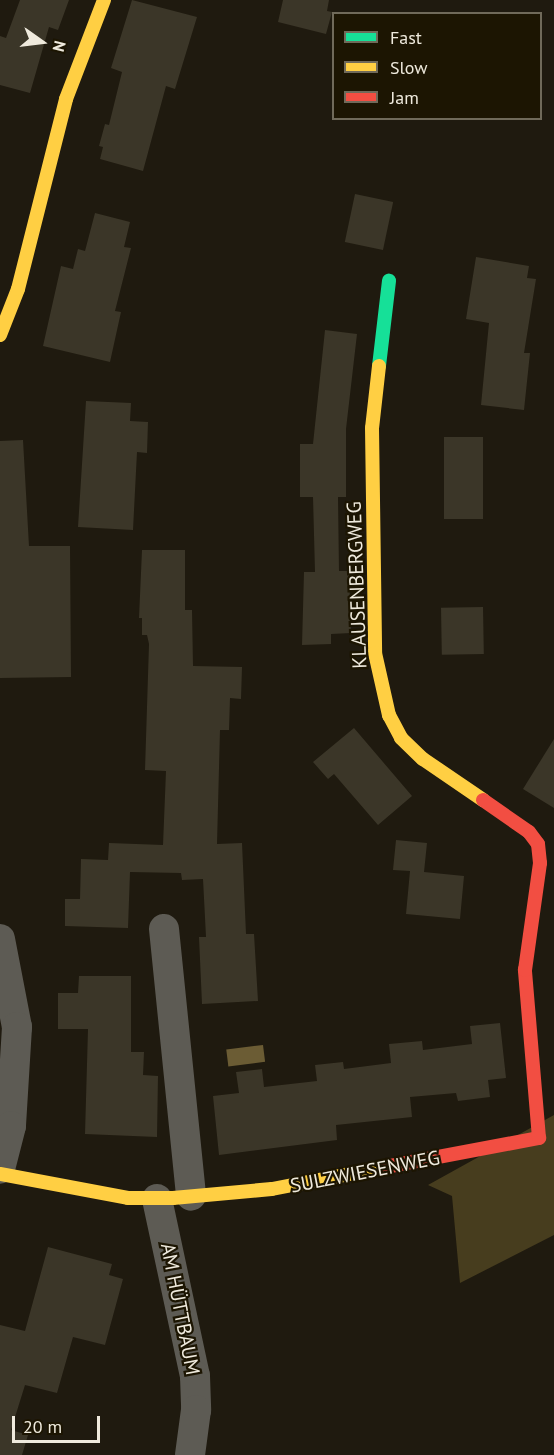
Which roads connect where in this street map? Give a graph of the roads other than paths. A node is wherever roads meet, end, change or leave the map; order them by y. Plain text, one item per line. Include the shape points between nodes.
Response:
1 (104, 0) edge
2 (389, 281) dead end
3 (0, 335) edge
4 (164, 929) dead end
5 (0, 939) edge
6 (539, 1138) joint
7 (0, 1169) edge
8 (0, 1174) edge
9 (191, 1196) junction
10 (158, 1199) junction
11 (190, 1455) edge

1 - 3 street via 66,99 18,289
2 - 6 street, KLAUSENBERGWEG via 372,428 375,653 389,715 401,738 423,759 529,832 538,844 540,863 525,970
4 - 9 street
5 - 7 street via 17,1027 11,1126
6 - 9 street, SULZWIESENWEG via 272,1189
8 - 10 street, SULZWIESENWEG via 87,1192
9 - 10 street, SULZWIESENWEG
10 - 11 street, AM HÜTTBAUM via 195,1376 196,1410

